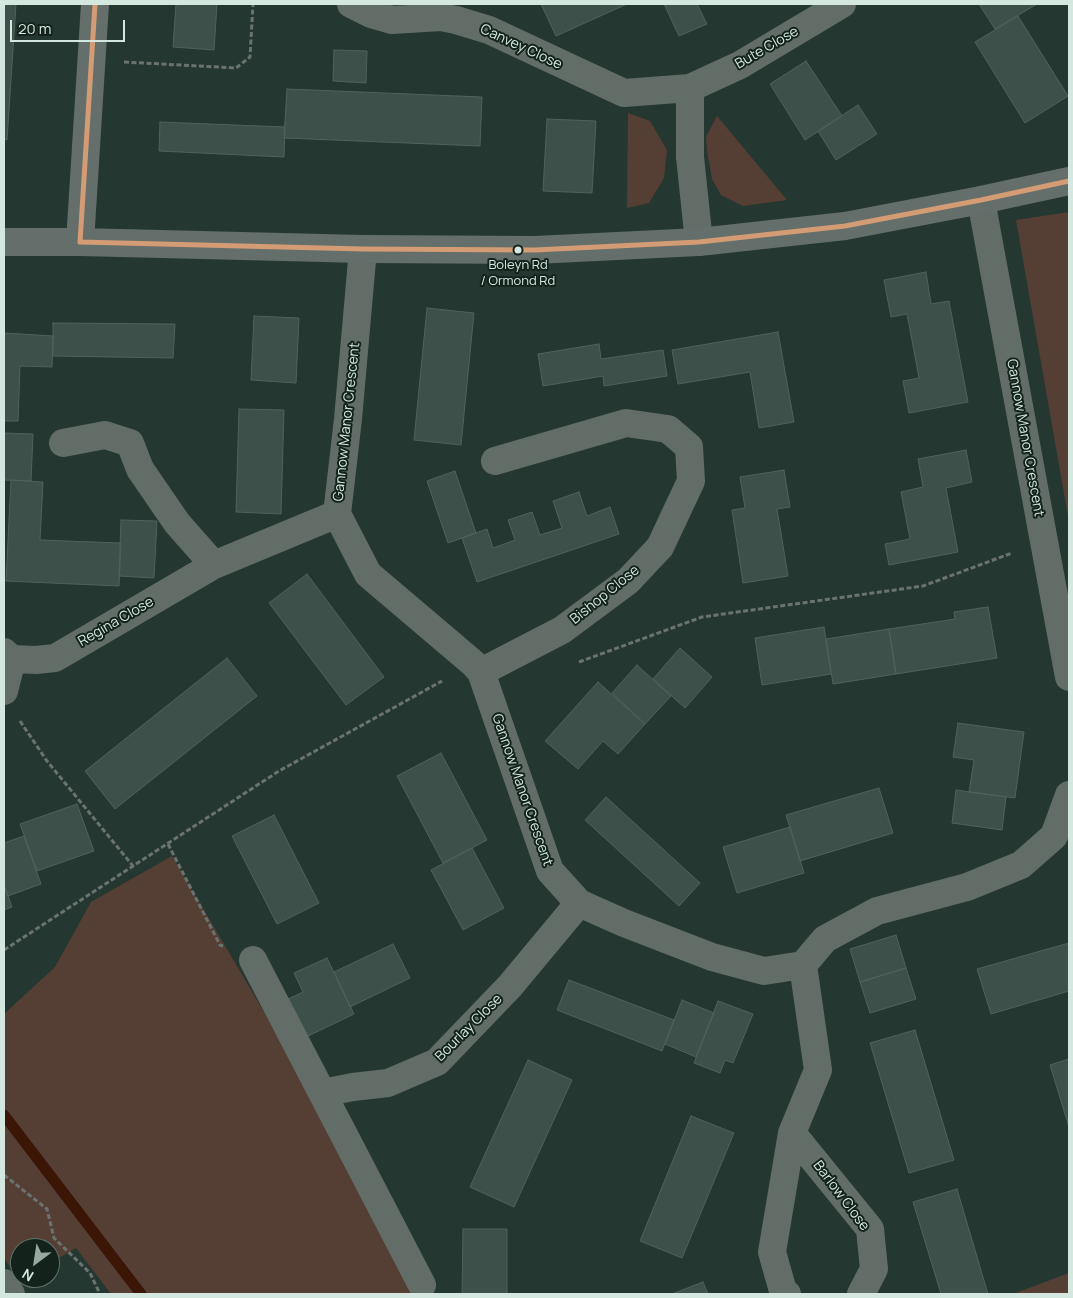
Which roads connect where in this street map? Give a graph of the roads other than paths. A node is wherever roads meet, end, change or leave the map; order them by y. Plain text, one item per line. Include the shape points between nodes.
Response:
1 (95, 4) edge
2 (351, 4) edge
3 (842, 4) edge
4 (690, 88) junction
5 (1069, 180) edge
6 (981, 200) junction
7 (4, 242) edge
8 (80, 242) junction
9 (699, 242) junction
10 (363, 249) junction
11 (63, 442) dead end
12 (495, 460) dead end
13 (337, 514) junction
14 (214, 565) junction
15 (8, 655) edge
16 (477, 668) junction
17 (1069, 677) edge
18 (4, 691) edge
19 (1069, 795) edge
20 (579, 903) junction
21 (253, 960) road end
22 (803, 965) junction
23 (322, 1093) junction
24 (792, 1133) junction
25 (4, 1283) edge
26 (422, 1285) dead end
27 (11, 1294) edge
28 (787, 1294) edge
29 (862, 1294) edge

1 - 8 street
2 - 4 street, Canvey Close via 392,20 441,17 489,30 624,94
3 - 4 street, Bute Close via 740,65
4 - 9 street via 690,158
5 - 6 street
6 - 9 street via 845,226
6 - 17 street, Gannow Manor Crescent
7 - 8 street
8 - 10 street
9 - 10 street via 535,250
10 - 13 street, Gannow Manor Crescent
11 - 14 street via 105,435 130,443 140,469 177,523
12 - 16 street, Bishop Close via 626,423 668,429 682,441 688,447 691,481 660,547 628,581 562,630
13 - 14 street, Regina Close
13 - 16 street, Gannow Manor Crescent via 368,574
14 - 15 street, Regina Close via 55,658 36,660
15 - 18 street, Regina Close
16 - 20 street, Gannow Manor Crescent via 550,871
19 - 22 street via 1054,836 1021,864 967,887 877,911 825,939
20 - 22 street, Gannow Manor Crescent via 712,957 764,971
20 - 23 street, Bourlay Close via 510,986 437,1062 388,1082
21 - 23 street
22 - 24 street via 818,1070
23 - 26 street
24 - 28 street via 772,1252 783,1291
24 - 29 street, Barlow Close via 870,1229 874,1269
25 - 27 street

